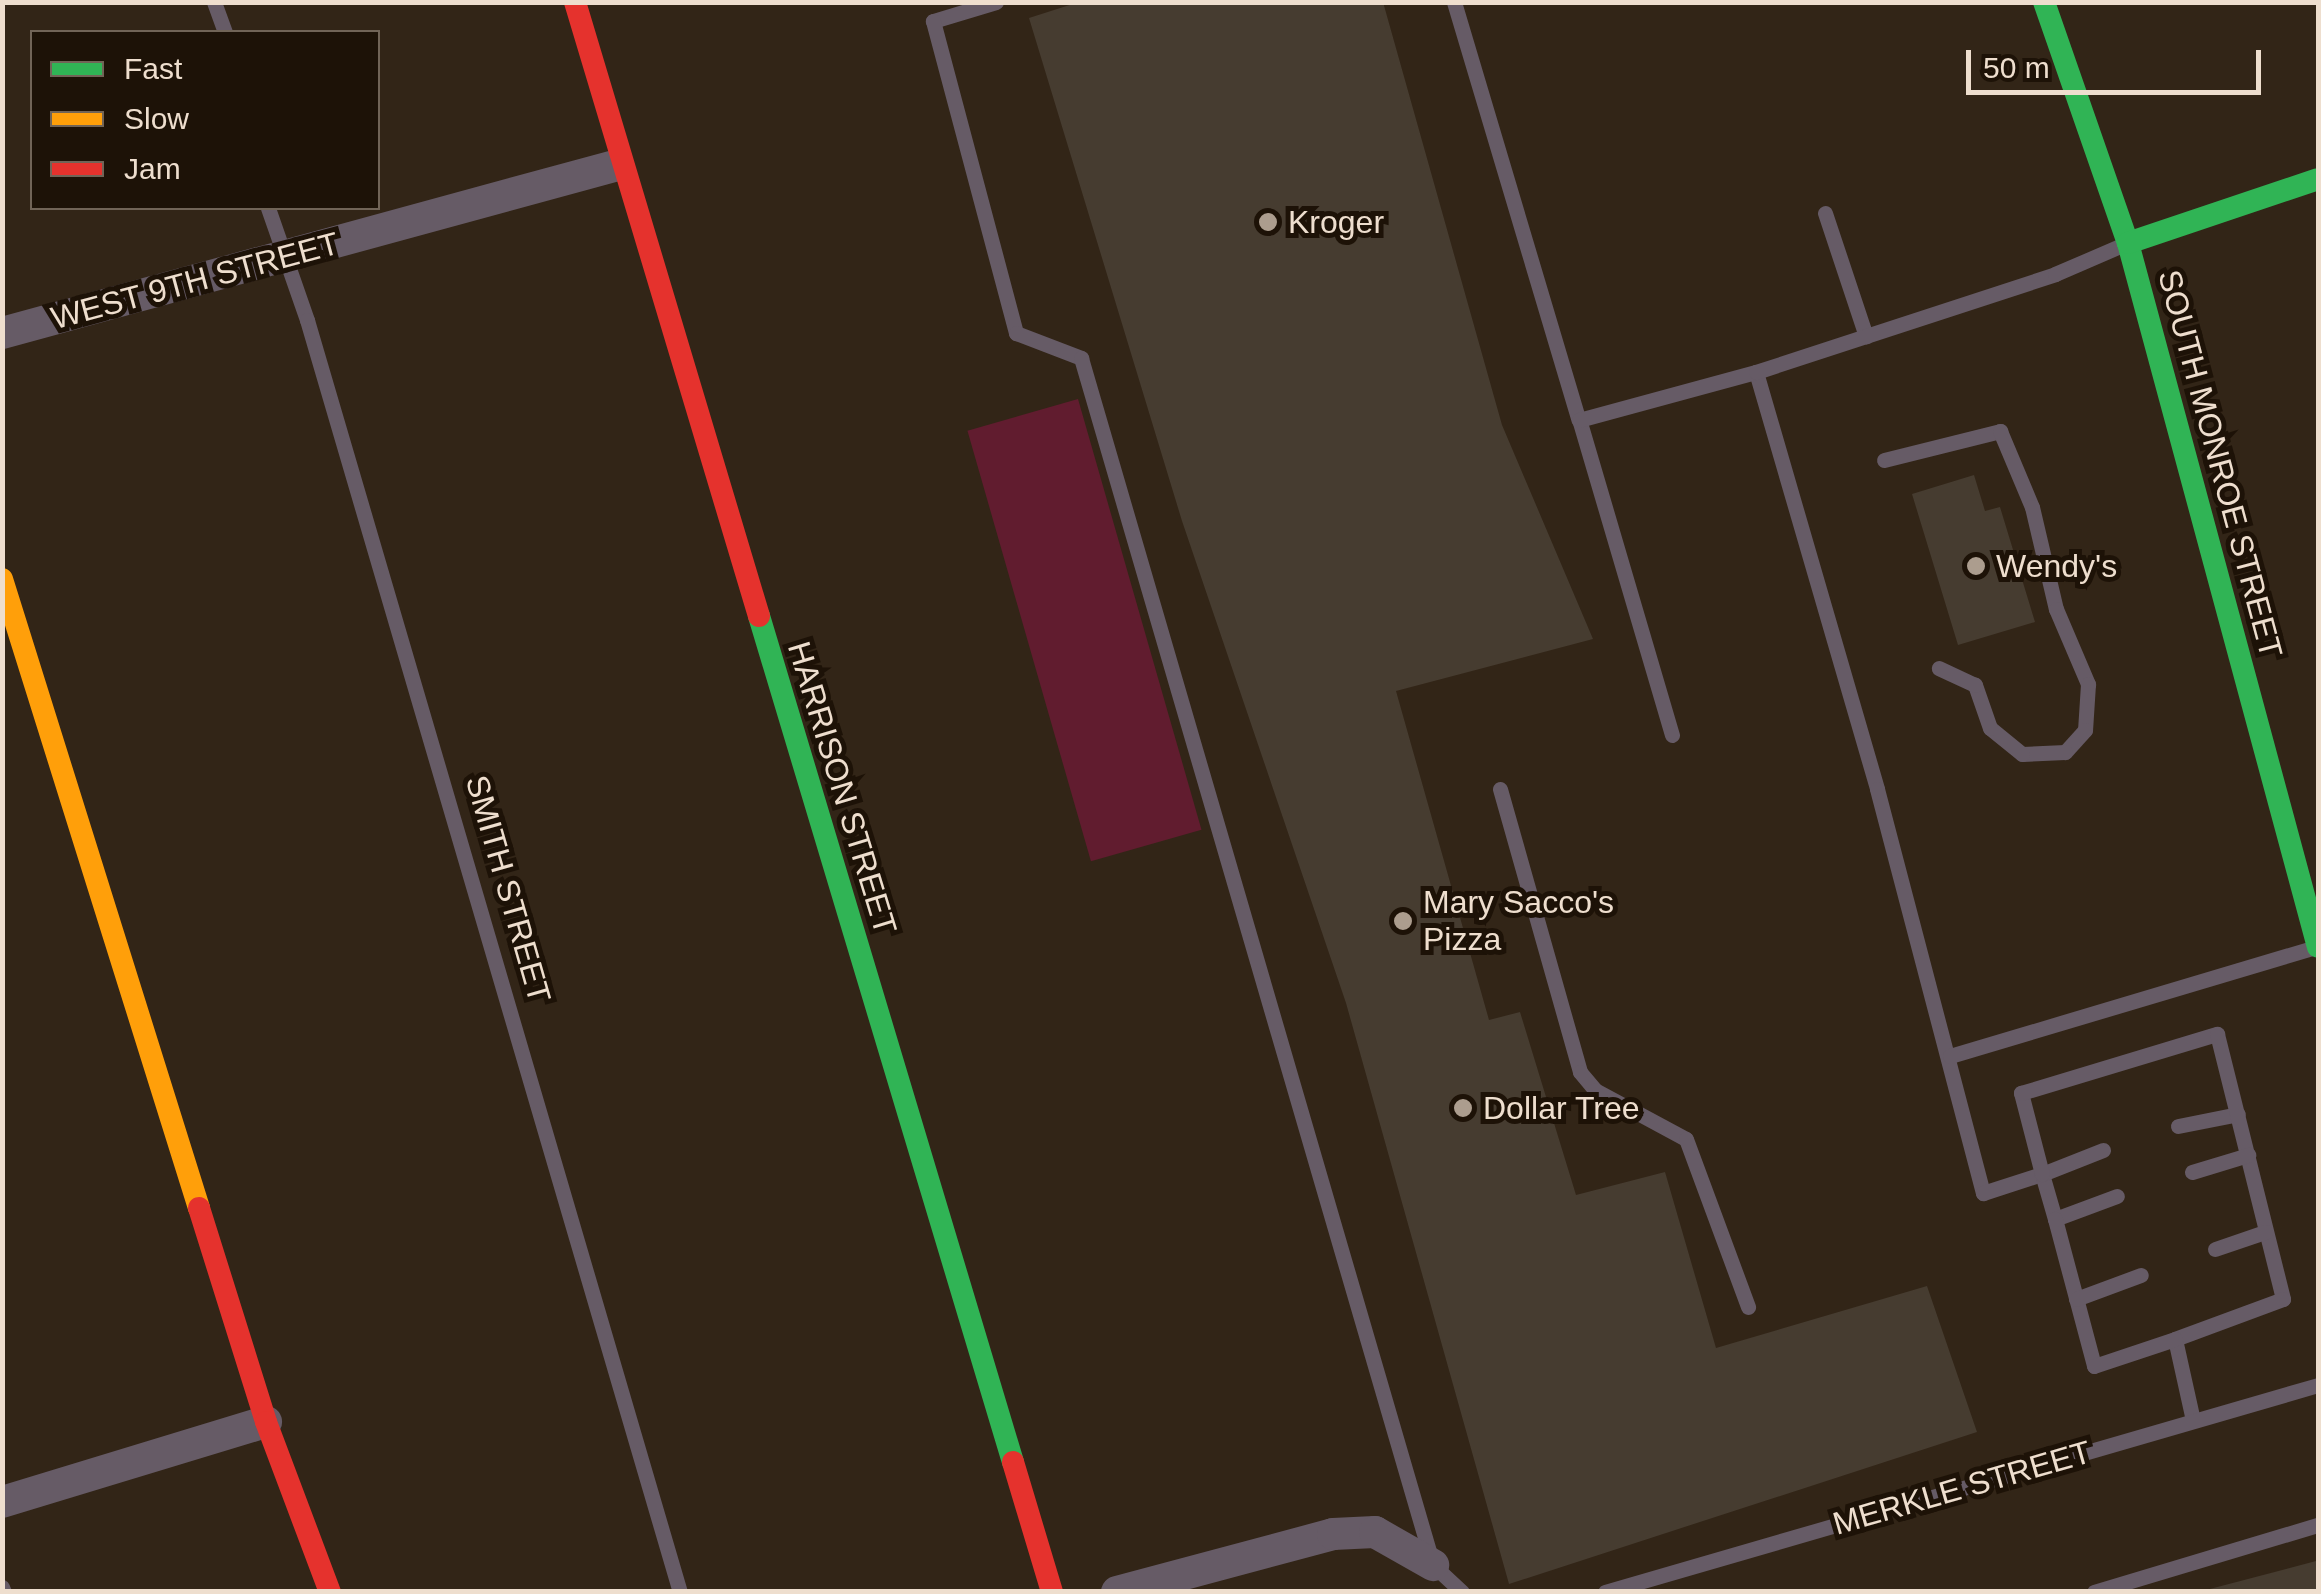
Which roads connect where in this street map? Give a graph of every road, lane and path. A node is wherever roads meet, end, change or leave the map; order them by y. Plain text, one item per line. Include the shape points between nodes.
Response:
1 (214, 2) edge
2 (575, 2) edge
3 (996, 2) edge
4 (1454, 2) edge
5 (2044, 2) edge
6 (224, 30) edge
7 (618, 165) junction
8 (2318, 179) edge
9 (268, 210) edge
10 (1825, 213) dead end
11 (2128, 242) junction
12 (280, 257) junction
13 (2, 333) edge
14 (1866, 336) junction
15 (1756, 372) junction
16 (1579, 420) junction
17 (1884, 460) dead end
18 (2, 579) edge
19 (1940, 668) dead end
20 (1672, 735) dead end
21 (1500, 789) dead end
22 (2318, 947) edge
23 (1950, 1056) junction
24 (2238, 1114) junction
25 (2178, 1126) dead end
26 (2102, 1150) dead end
27 (2248, 1155) junction
28 (2192, 1172) dead end
29 (2042, 1174) junction
30 (2116, 1196) dead end
31 (2055, 1220) junction
32 (2265, 1232) junction
33 (2215, 1249) dead end
34 (2141, 1275) dead end
35 (2076, 1299) junction
36 (1748, 1307) dead end
37 (2176, 1338) junction
38 (2318, 1385) edge
39 (2193, 1420) junction
40 (266, 1422) junction
41 (2, 1502) edge
42 (2318, 1525) edge
43 (1433, 1565) junction
44 (330, 1592) edge
45 (680, 1592) edge
46 (1052, 1592) edge
47 (1118, 1592) edge
48 (1462, 1592) edge
49 (1605, 1592) edge
50 (2094, 1592) edge

1 - 6 lane
2 - 7 street, HARRISON STREET
3 - 43 lane via 933,22 1016,332 1081,358
4 - 16 lane
5 - 11 street, SOUTH MONROE STREET
7 - 12 street, WEST 9TH STREET
7 - 46 street, HARRISON STREET
8 - 11 street
9 - 12 lane, SMITH STREET
10 - 14 lane
11 - 14 lane via 2054,274
11 - 22 street, SOUTH MONROE STREET
12 - 13 street, WEST 9TH STREET
12 - 45 lane, SMITH STREET via 307,320
14 - 15 lane
15 - 16 lane
15 - 23 lane
16 - 20 lane
17 - 19 lane via 2000,431 2032,507 2056,609 2088,684 2085,730 2064,752 2022,754 1990,728 1975,684
18 - 40 street
21 - 36 lane via 1580,1072 1595,1090 1686,1139
22 - 23 lane
23 - 29 lane via 1983,1193
24 - 25 lane
24 - 27 lane
24 - 29 lane via 2217,1034 2020,1093
26 - 29 lane
27 - 28 lane
27 - 32 lane
29 - 31 lane
30 - 31 lane
31 - 35 lane
32 - 33 lane
32 - 37 lane via 2283,1300
34 - 35 lane
35 - 37 lane via 2094,1366
37 - 39 lane
38 - 39 lane, MERKLE STREET
39 - 49 lane, MERKLE STREET
40 - 41 street
40 - 44 street
42 - 50 lane
43 - 47 street via 1375,1532 1333,1534
43 - 48 lane

